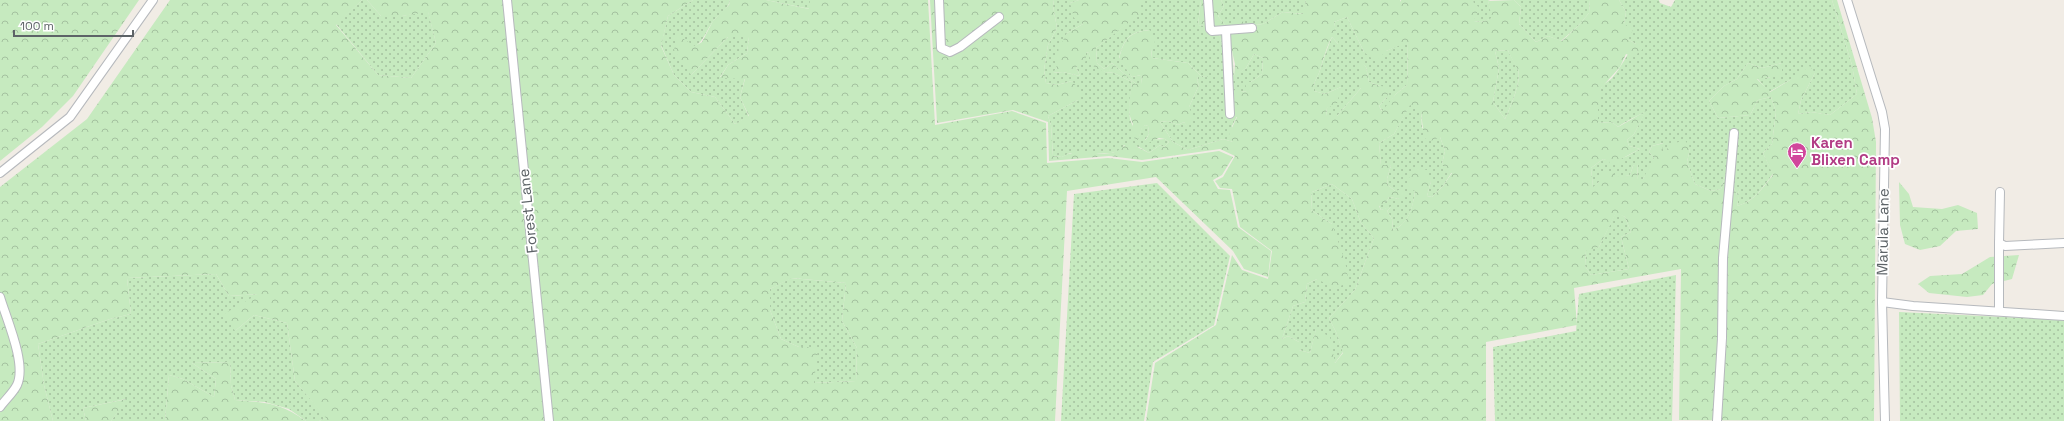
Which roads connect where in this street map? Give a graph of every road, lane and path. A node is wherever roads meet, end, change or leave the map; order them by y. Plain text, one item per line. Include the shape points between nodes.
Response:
1 (152, 0) edge
2 (507, 0) edge
3 (939, 0) edge
4 (1208, 0) edge
5 (1847, 0) edge
6 (999, 17) dead end
7 (1252, 28) dead end
8 (1226, 31) junction
9 (1230, 114) dead end
10 (1734, 133) dead end
11 (0, 173) edge
12 (2000, 192) dead end
13 (1999, 243) junction
14 (2064, 243) edge
15 (0, 297) edge
16 (1882, 302) junction
17 (1999, 311) junction
18 (2064, 316) edge
19 (0, 407) edge
20 (549, 421) edge
21 (1717, 421) edge
22 (1884, 421) edge

1 - 11 street via 70,118
2 - 20 street, Forest Lane
3 - 6 street via 941,48 950,52
4 - 8 street via 1210,29
5 - 16 street, Marula Lane via 1884,121
7 - 8 street
8 - 9 street
10 - 21 street via 1723,258
12 - 13 street
13 - 14 street via 2006,246
13 - 17 street
15 - 19 street via 19,360 20,373 17,385
16 - 17 street
16 - 22 street, Marula Lane
17 - 18 street

